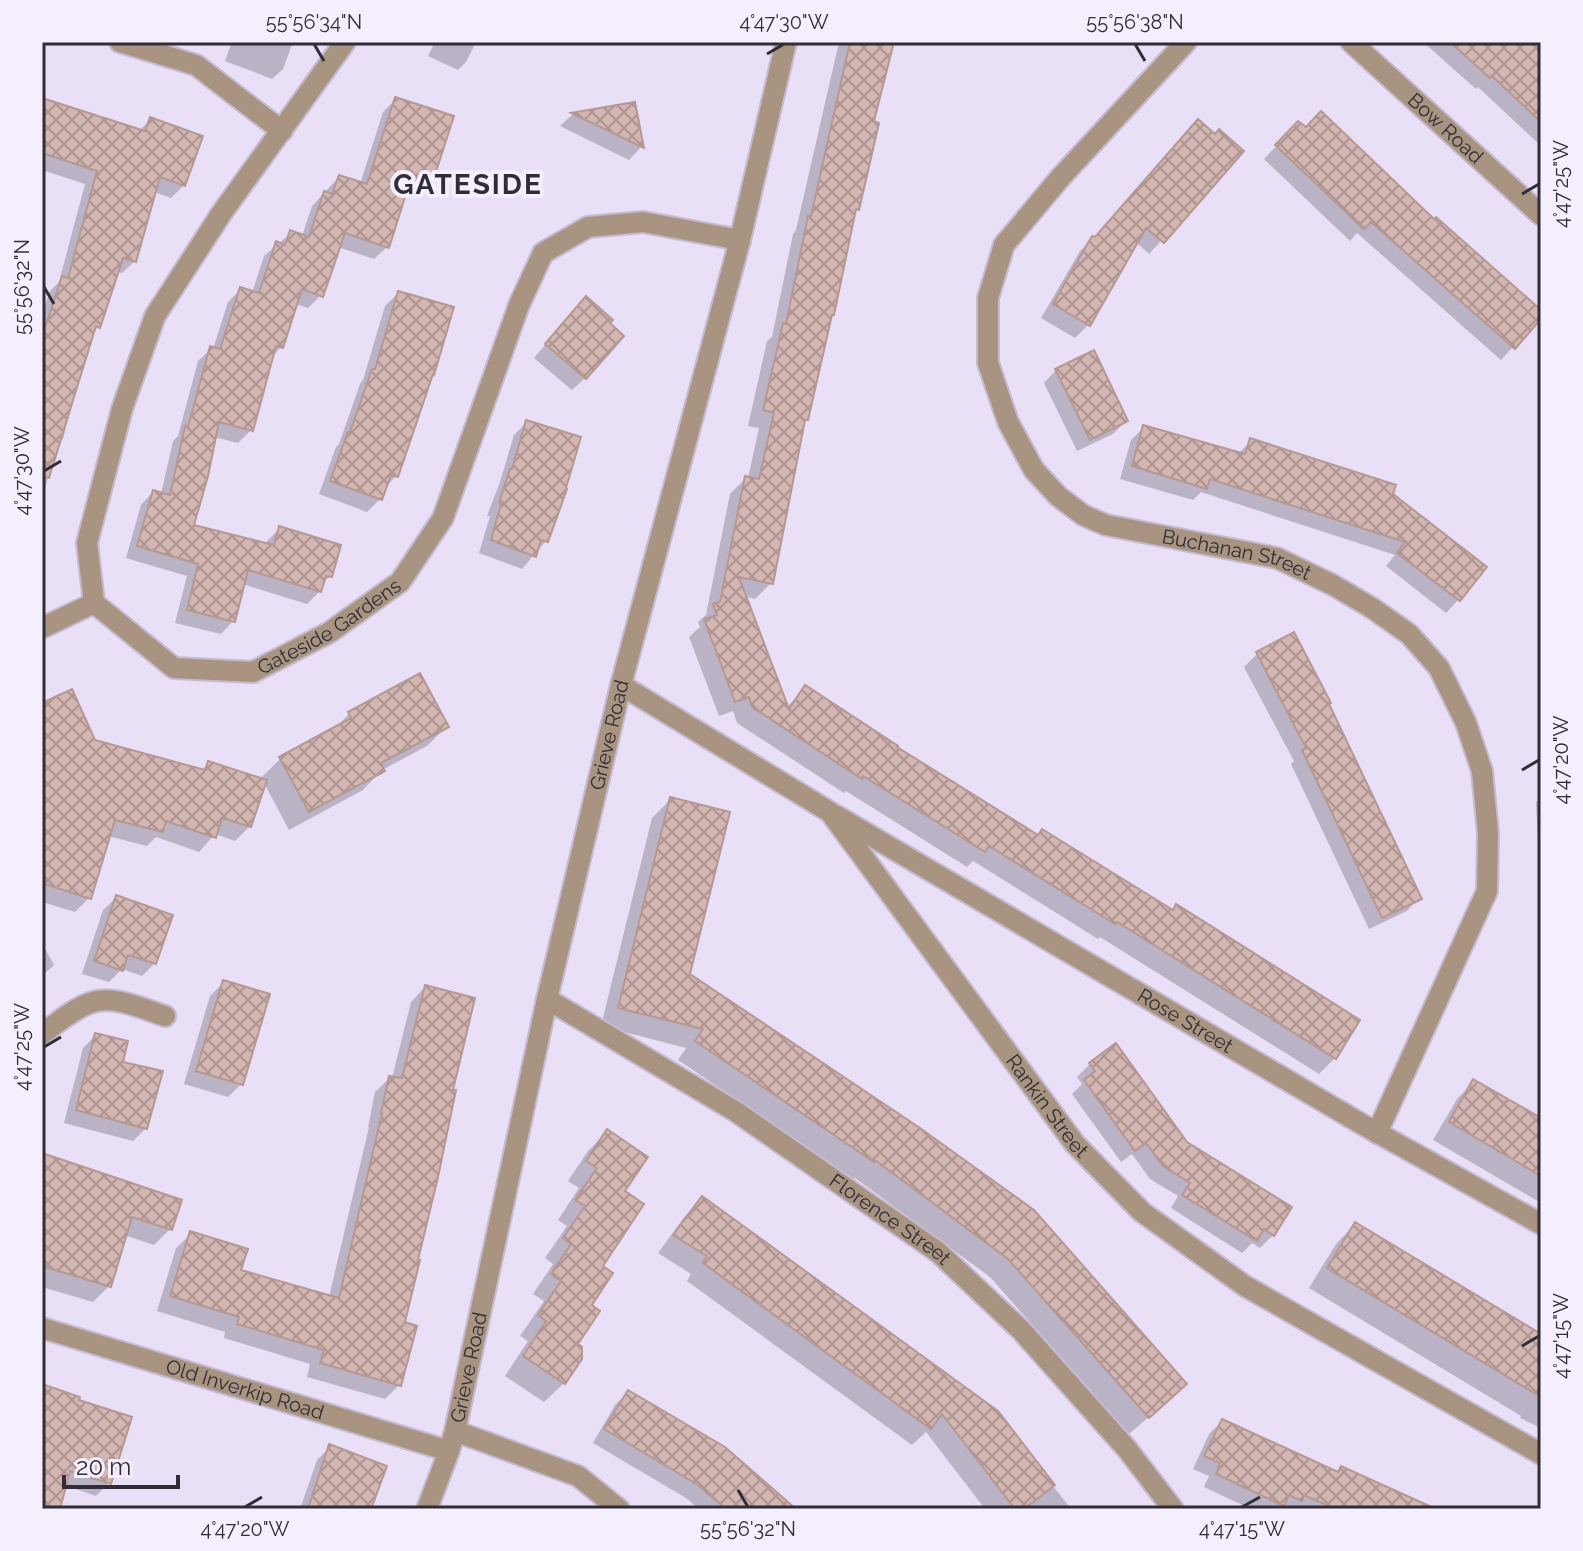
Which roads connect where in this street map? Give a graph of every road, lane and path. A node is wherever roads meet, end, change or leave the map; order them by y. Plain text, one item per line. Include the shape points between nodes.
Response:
1 (120, 42) edge
2 (345, 42) edge
3 (786, 42) edge
4 (1186, 42) edge
5 (1351, 42) edge
6 (282, 131) junction
7 (1541, 215) edge
8 (740, 240) junction
9 (94, 603) junction
10 (42, 628) edge
11 (621, 685) junction
12 (830, 812) junction
13 (547, 999) junction
14 (165, 1016) dead end
15 (42, 1034) edge
16 (1377, 1133) junction
17 (1541, 1224) edge
18 (42, 1328) edge
19 (452, 1441) junction
20 (1541, 1454) edge
21 (427, 1509) edge
22 (619, 1509) edge
23 (1173, 1509) edge

1 - 6 street via 196,65
2 - 6 street
3 - 8 street, Grieve Road
4 - 16 street, Buchanan Street via 1004,245 988,298 988,363 1008,422 1034,470 1083,515 1106,525 1277,558 1372,608 1409,634 1439,668 1482,771 1487,891
5 - 7 street, Bow Road
6 - 9 street via 155,316 122,409 87,543
8 - 9 street, Gateside Gardens via 643,222 588,227 543,253 519,305 443,518 400,582 330,632 253,672 174,668
8 - 11 street, Grieve Road
9 - 10 street
11 - 12 street, Rankin Street
11 - 13 street, Grieve Road
12 - 16 street, Rose Street
12 - 20 street, Rankin Street via 1075,1144 1142,1212 1245,1286
13 - 19 street, Grieve Road
13 - 23 street, Florence Street via 735,1111 938,1252 1021,1330
14 - 15 street via 123,1003 93,1001
16 - 17 street, Rose Street
18 - 19 street, Old Inverkip Road
19 - 21 street, Grieve Road
19 - 22 street, Old Inverkip Road via 578,1476

